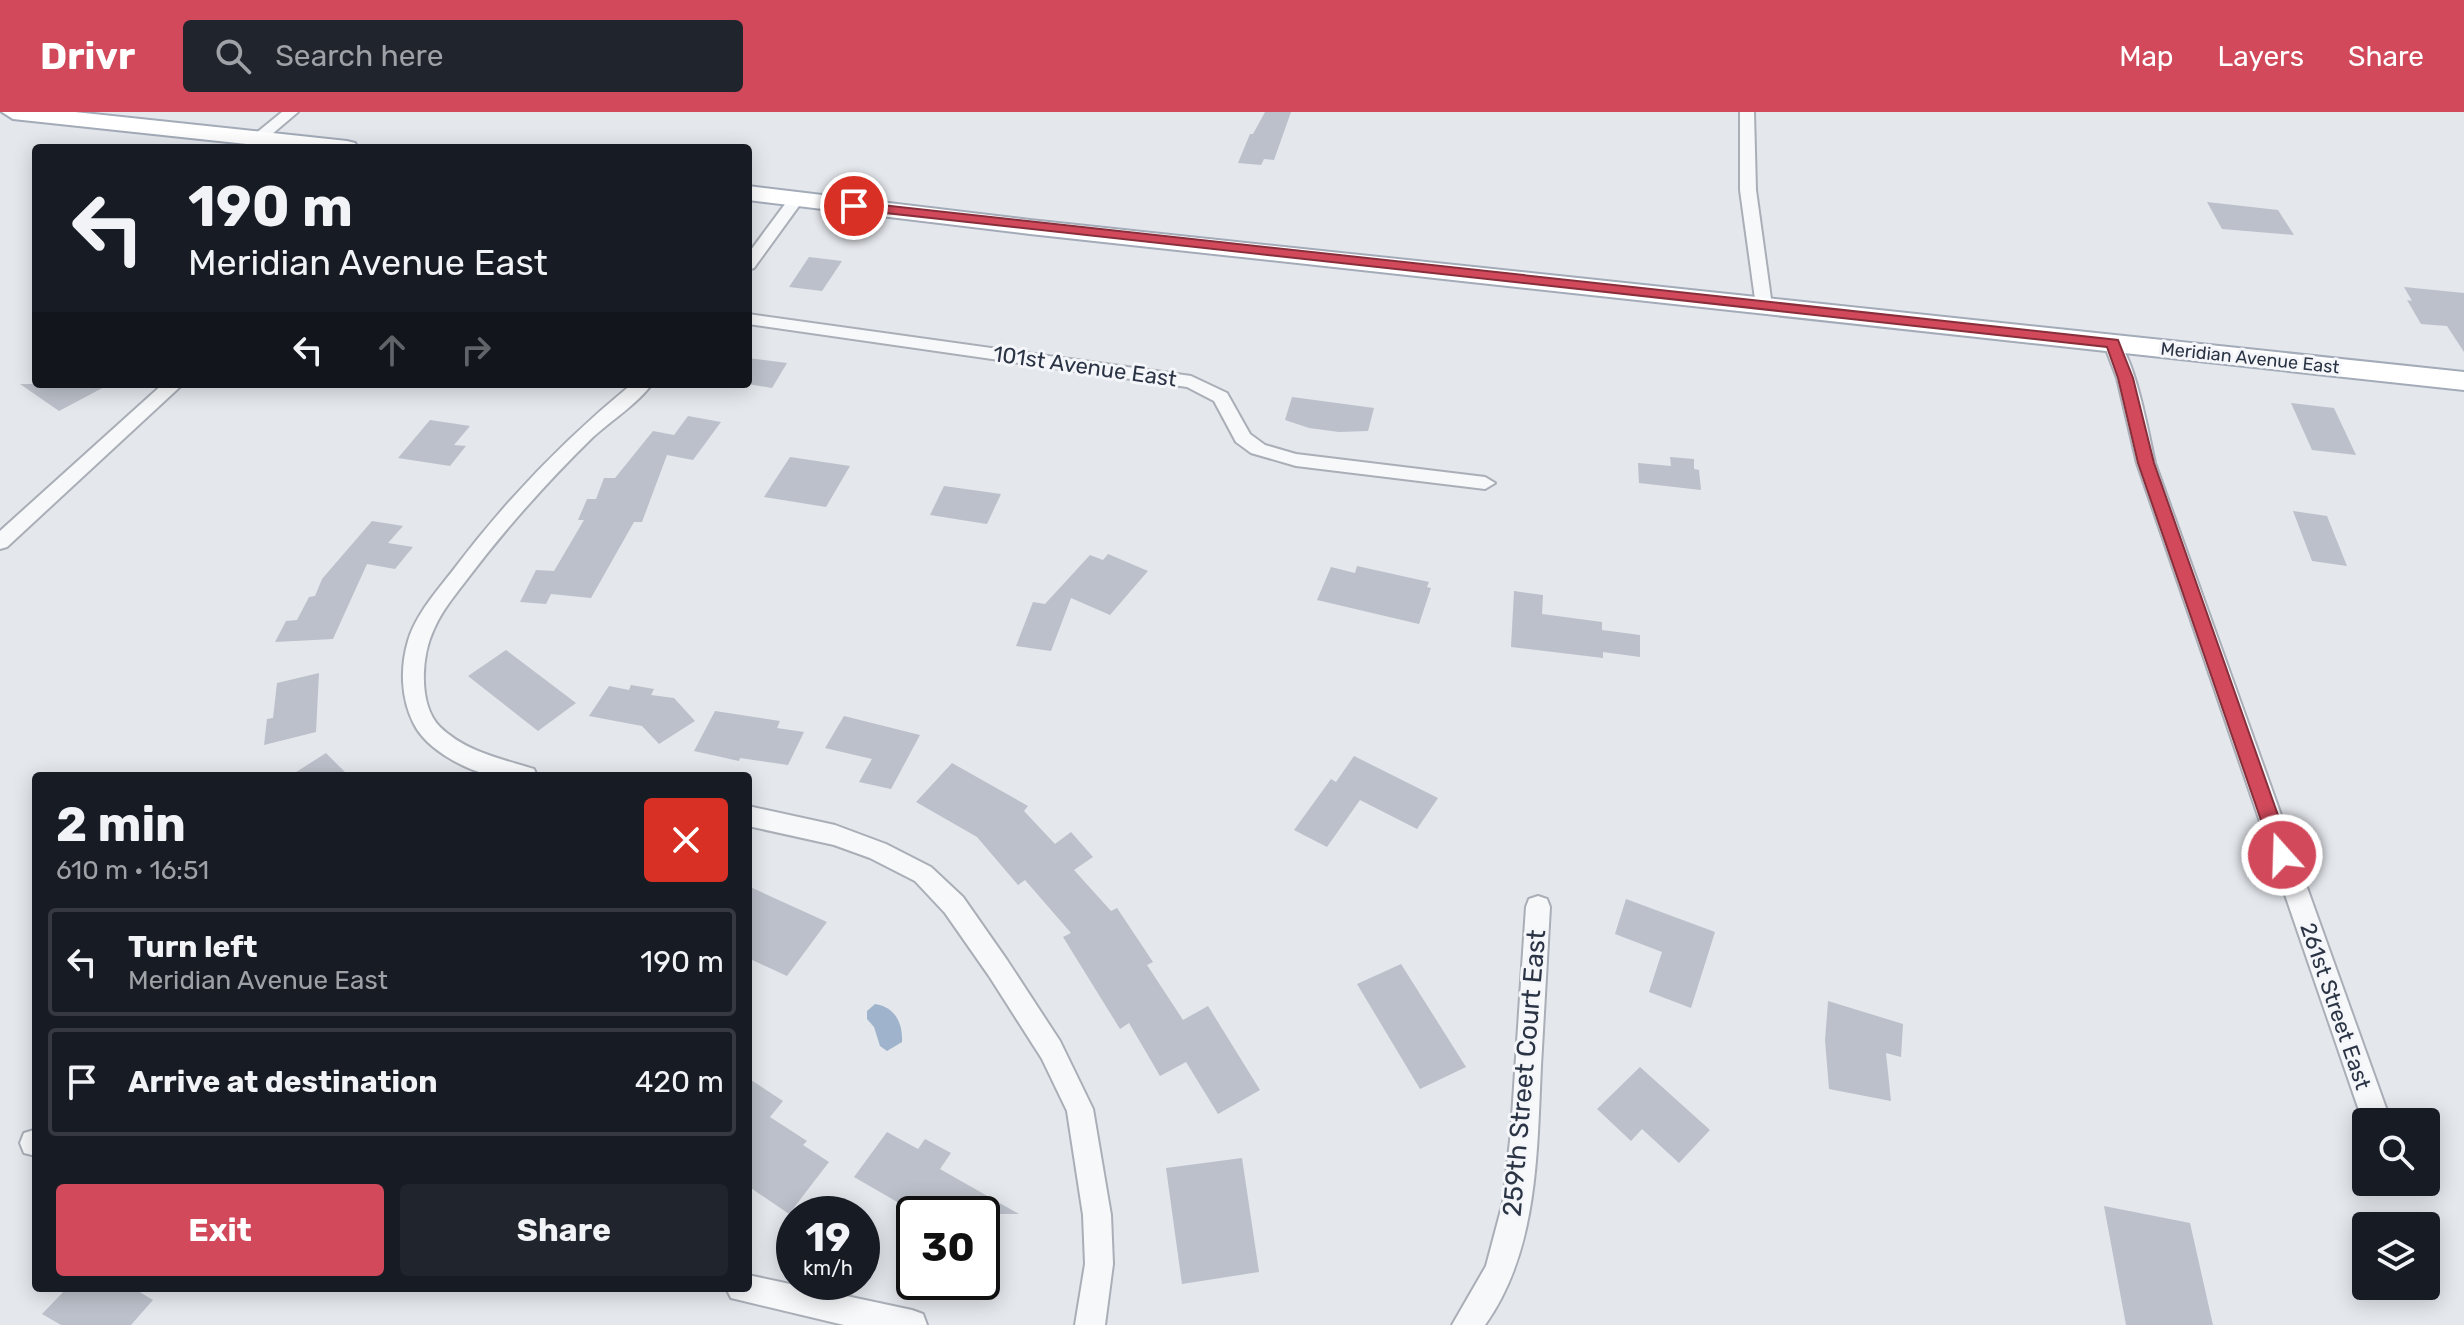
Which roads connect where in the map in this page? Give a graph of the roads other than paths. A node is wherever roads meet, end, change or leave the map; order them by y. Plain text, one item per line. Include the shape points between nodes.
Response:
1 (13, 112) edge
2 (291, 112) edge
3 (1747, 112) edge
4 (260, 137) junction
5 (315, 144) edge
6 (752, 194) edge
7 (796, 199) junction
8 (752, 260) edge
9 (1764, 306) junction
10 (752, 320) edge
11 (2113, 344) junction
12 (2464, 381) edge
13 (170, 388) edge
14 (638, 388) edge
15 (1485, 483) dead end
16 (0, 542) edge
17 (514, 772) edge
18 (752, 817) edge
19 (1538, 907) dead end
20 (2372, 1108) edge
21 (752, 1290) edge
22 (912, 1325) edge
23 (1090, 1325) edge
24 (1467, 1325) edge

1 - 4 main road
2 - 4 street
3 - 9 street via 1748,190
4 - 5 main road
6 - 7 main road, Meridian Avenue East
7 - 8 street
7 - 9 main road, Meridian Avenue East
9 - 11 main road, Meridian Avenue East
10 - 15 street, 101st Avenue East via 1191,382 1221,397 1243,438 1258,449 1296,460
11 - 12 main road, Meridian Avenue East
11 - 20 street, 261st Street East via 2151,477
13 - 16 street
14 - 17 street via 526,493 422,630 415,700 431,732 478,760
18 - 23 street via 835,835 923,874 954,905 998,968 1051,1050 1080,1109 1097,1215 1099,1264
19 - 24 street, 259th Street Court East via 1514,1219 1490,1290
21 - 22 street

